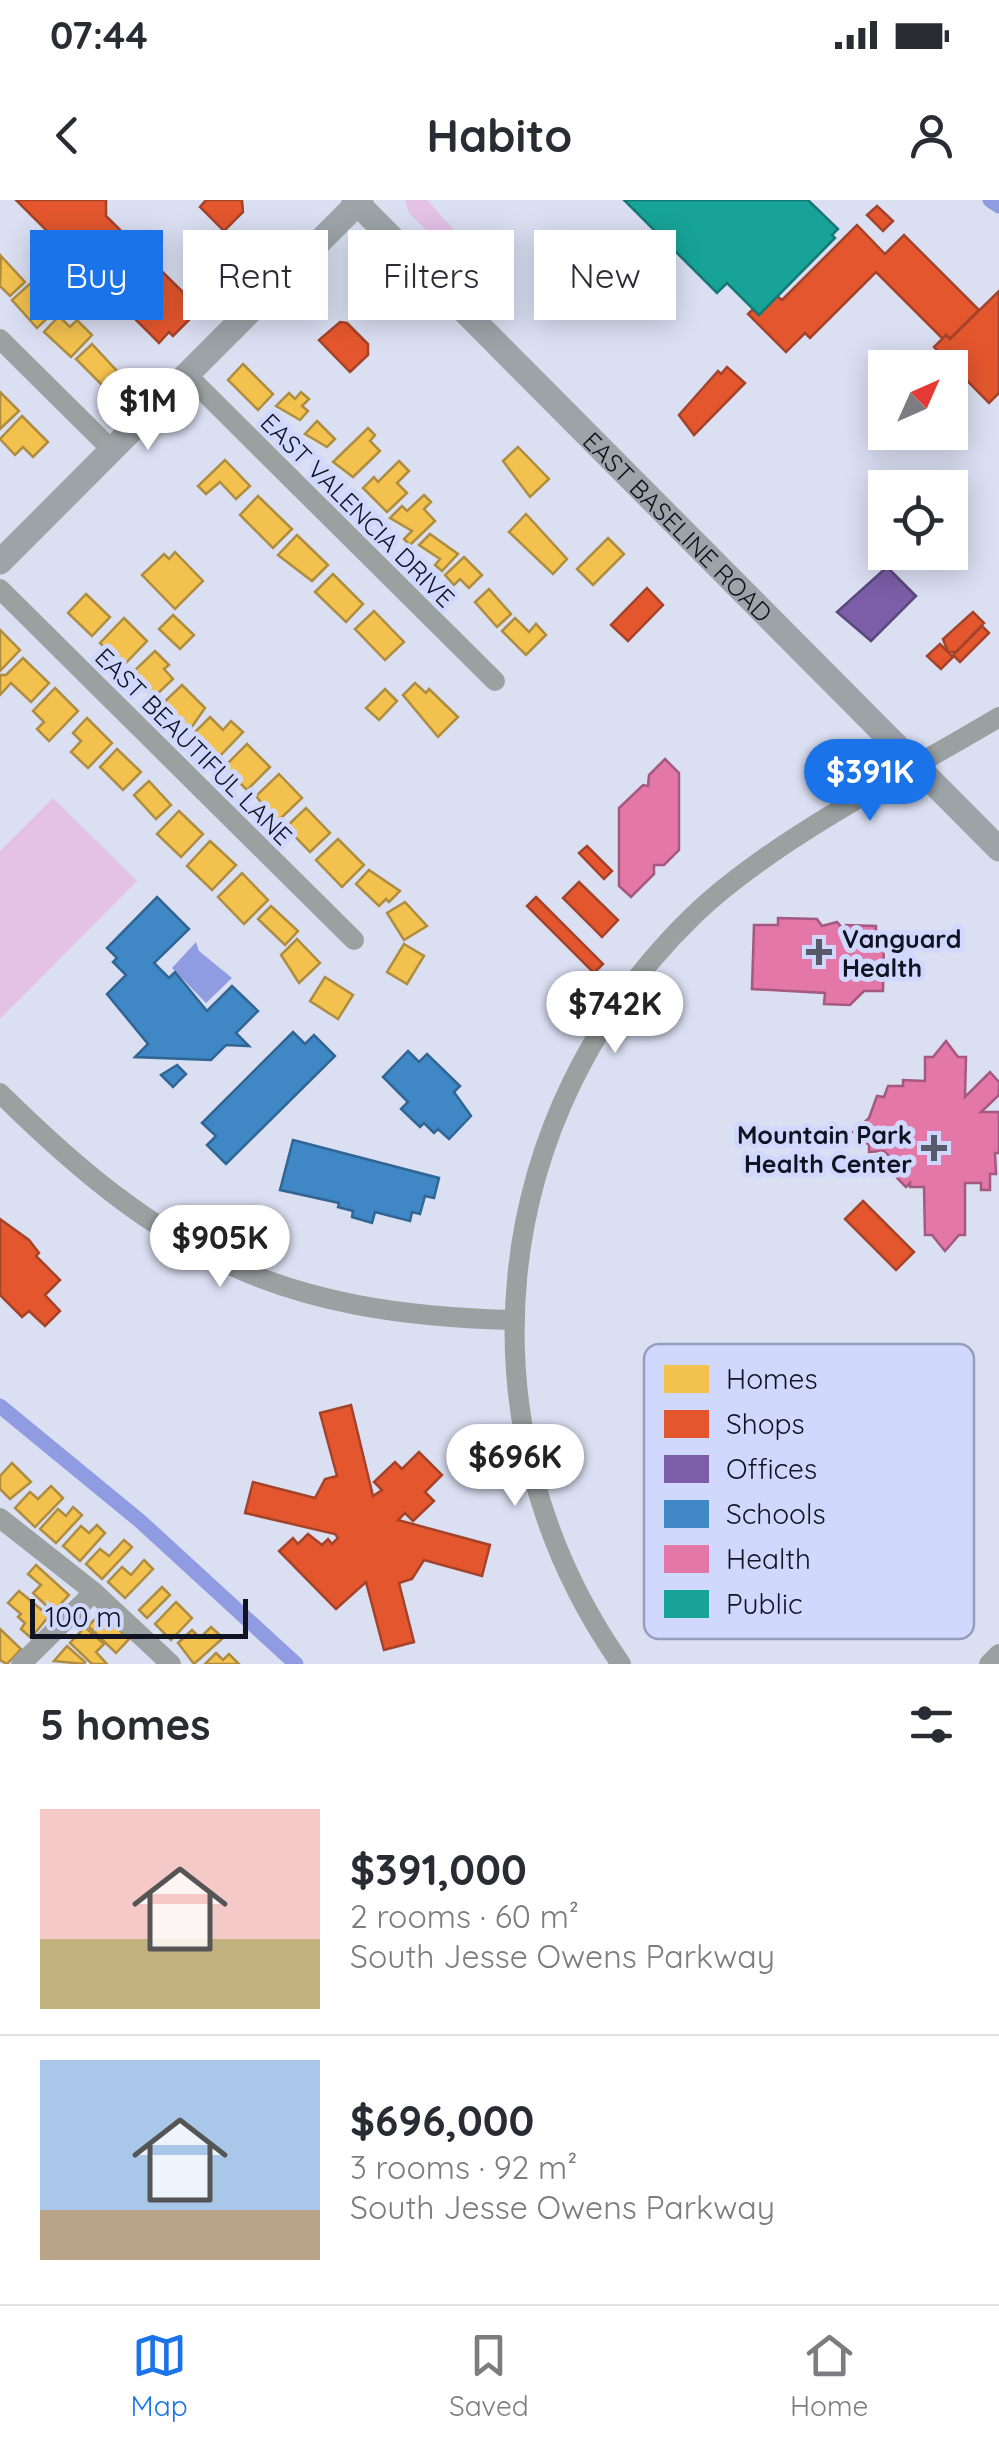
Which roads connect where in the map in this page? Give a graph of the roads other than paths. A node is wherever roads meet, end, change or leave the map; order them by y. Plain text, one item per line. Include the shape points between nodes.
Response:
1 (358, 201) edge
2 (0, 339) edge
3 (186, 375) junction
4 (112, 450) junction
5 (0, 562) edge
6 (0, 589) edge
7 (495, 681) dead end
8 (999, 718) edge
9 (916, 767) junction
10 (999, 849) edge
11 (354, 940) dead end
12 (0, 1093) edge
13 (514, 1320) junction
14 (0, 1518) edge
15 (94, 1592) junction
16 (999, 1654) edge
17 (21, 1664) edge
18 (171, 1664) edge
19 (621, 1664) edge
20 (989, 1664) edge

1 - 3 main road
1 - 9 main road, EAST BASELINE ROAD
2 - 4 street
3 - 4 main road
3 - 7 street, EAST VALENCIA DRIVE
4 - 5 main road
6 - 11 street, EAST BEAUTIFUL LANE
8 - 9 street
9 - 10 main road, EAST BASELINE ROAD
9 - 13 street via 726,887 632,986 586,1055 548,1137 522,1239
12 - 13 street via 108,1193 211,1259 350,1305
13 - 19 street via 520,1423 542,1512 580,1598
14 - 15 street
15 - 17 street
15 - 18 street
16 - 20 street

